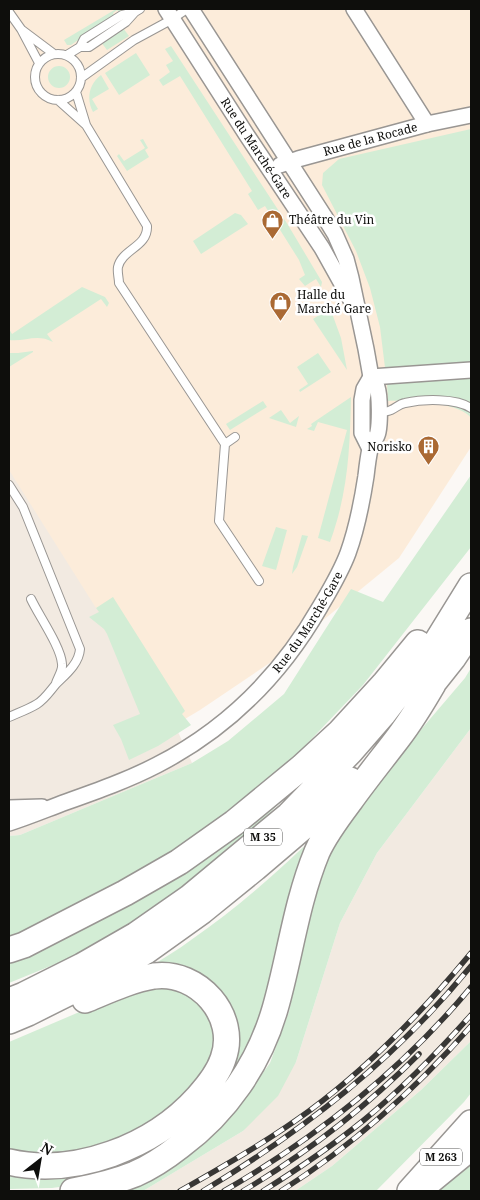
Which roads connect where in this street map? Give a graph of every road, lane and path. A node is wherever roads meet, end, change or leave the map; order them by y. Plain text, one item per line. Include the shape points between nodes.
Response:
1 (187, 9) edge
2 (191, 9) edge
3 (354, 9) edge
4 (138, 10) edge
5 (9, 12) edge
6 (169, 14) edge
7 (21, 29) junction
8 (54, 54) junction
9 (67, 55) junction
10 (39, 63) junction
11 (81, 78) junction
12 (76, 92) junction
13 (58, 100) junction
14 (471, 115) edge
15 (427, 124) junction
16 (86, 125) junction
17 (289, 162) junction
18 (269, 169) junction
19 (360, 316) junction
20 (471, 370) edge
21 (371, 377) junction
22 (471, 408) edge
23 (379, 412) junction
24 (235, 437) dead end
25 (225, 444) junction
26 (370, 449) junction
27 (9, 484) edge
28 (259, 581) dead end
29 (471, 586) edge
30 (31, 599) dead end
31 (459, 606) junction
32 (471, 631) edge
33 (433, 684) junction
34 (56, 685) junction
35 (9, 717) edge
36 (53, 807) junction
37 (9, 808) edge
38 (9, 823) edge
39 (9, 950) edge
40 (15, 1011) edge
41 (471, 1123) edge
42 (471, 1150) edge
43 (9, 1162) edge
44 (73, 1191) edge
45 (410, 1191) edge
46 (422, 1191) edge

1 - 6 lane
2 - 17 street, Rue du Marché-Gare
3 - 15 street
4 - 9 lane via 90,47 80,47
5 - 7 lane
6 - 11 lane
6 - 18 street, Rue du Marché-Gare
7 - 8 lane
7 - 10 lane
8 - 9 lane
8 - 10 lane
9 - 11 lane via 78,64
10 - 13 lane via 34,73 36,86 45,96
11 - 12 lane
12 - 13 lane
12 - 16 lane
13 - 16 lane
14 - 15 street, Rue de la Rocade
15 - 17 street, Rue de la Rocade
16 - 25 lane via 147,226 147,233 139,244 122,258 118,268 119,283
17 - 18 street, Rue de la Rocade
17 - 19 street, Rue du Marché-Gare via 324,216 346,259
18 - 19 street, Rue du Marché-Gare via 322,248
19 - 21 street, Rue du Marché-Gare
20 - 21 street
21 - 23 street, Rue du Marché-Gare via 377,388
21 - 26 street via 362,400 362,433
22 - 23 lane via 447,401 418,401
23 - 26 street, Rue du Marché-Gare via 378,434
24 - 25 lane
25 - 28 lane via 219,521
26 - 36 street, Rue du Marché-Gare via 360,512 347,554 317,613 272,676 248,701 183,751 126,780
27 - 34 lane via 23,507 80,647 79,656 68,674
29 - 31 highway, M 35
30 - 34 lane via 61,660
31 - 39 highway via 417,644 340,732 234,823 179,862 126,893
31 - 40 highway, M 35 via 429,654 384,713 289,815 189,898 136,936 24,995
32 - 33 highway, M 35
33 - 40 highway, M 35 via 341,789 302,828 217,898 146,951 92,981
33 - 44 highway via 408,726 337,818 318,851 305,884 268,1030 236,1090 192,1137 154,1164 111,1182
34 - 35 lane via 38,704
36 - 37 street
36 - 38 street, Rue du Marché-Gare
40 - 43 highway via 53,1014 132,982 154,976 174,978 193,984 214,1002 224,1024 226,1048 218,1069 191,1105 163,1128 135,1144 101,1157 67,1164 33,1166
41 - 45 highway, M 263
42 - 46 main road, M 263

